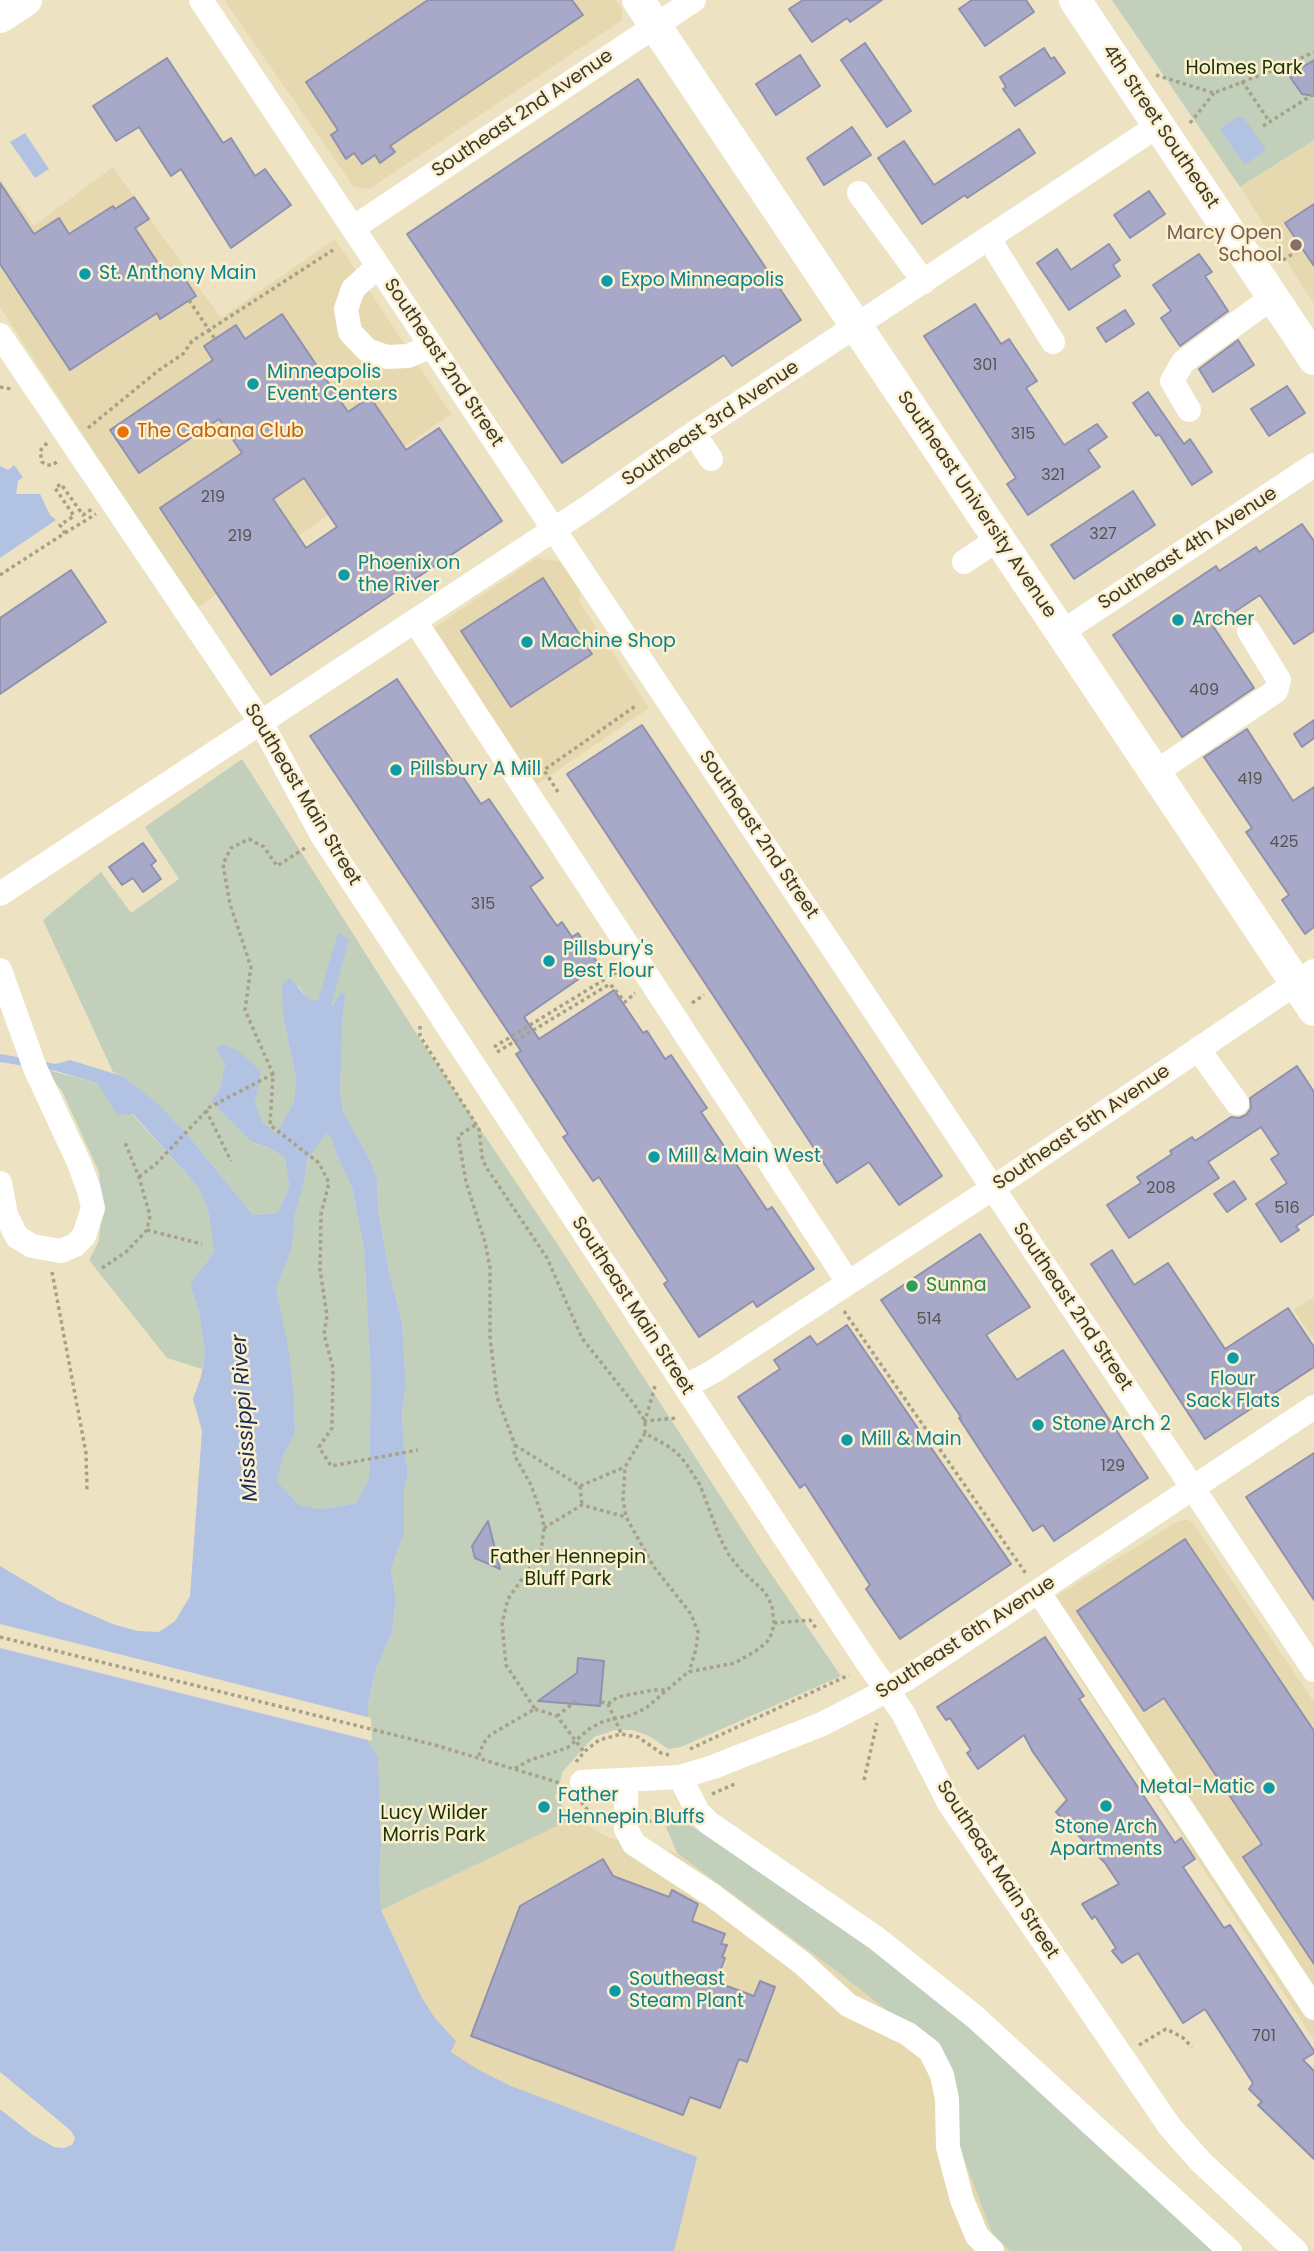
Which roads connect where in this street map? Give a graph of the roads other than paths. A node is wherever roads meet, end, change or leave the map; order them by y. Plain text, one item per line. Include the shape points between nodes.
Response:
1 (26, 0) edge
2 (201, 0) edge
3 (638, 0) edge
4 (694, 0) edge
5 (1075, 0) edge
6 (0, 17) edge
7 (655, 26) junction
8 (1175, 124) junction
9 (859, 193) dead end
10 (353, 228) junction
11 (989, 239) junction
12 (378, 266) junction
13 (924, 282) junction
14 (1273, 297) junction
15 (857, 326) junction
16 (0, 335) edge
17 (1053, 342) dead end
18 (432, 346) junction
19 (1314, 359) edge
20 (1189, 410) dead end
21 (694, 433) junction
22 (711, 459) dead end
23 (1314, 465) edge
24 (555, 529) junction
25 (998, 539) junction
26 (964, 562) dead end
27 (415, 621) junction
28 (1249, 631) dead end
29 (1062, 632) junction
30 (262, 723) junction
31 (1156, 772) junction
32 (0, 894) edge
33 (0, 970) edge
34 (1305, 977) edge
35 (1314, 1010) edge
36 (1198, 1049) junction
37 (1237, 1103) dead end
38 (0, 1183) edge
39 (993, 1188) junction
40 (841, 1287) junction
41 (686, 1386) junction
42 (1314, 1407) edge
43 (1193, 1488) junction
44 (1038, 1591) junction
45 (1314, 1670) edge
46 (887, 1691) junction
47 (678, 1761) junction
48 (626, 1780) junction
49 (582, 1782) road end
50 (1314, 2007) edge
51 (992, 2251) edge
52 (1230, 2251) edge
53 (1296, 2251) edge

1 - 6 main road
2 - 10 street, Southeast 2nd Street
3 - 7 main road, Southeast University Avenue
4 - 7 street, Southeast 2nd Avenue
5 - 8 main road, 4th Street Southeast
7 - 10 street, Southeast 2nd Avenue
7 - 15 main road, Southeast University Avenue
8 - 11 street, Southeast 3rd Avenue
8 - 14 main road, 4th Street Southeast
9 - 13 street
10 - 12 street, Southeast 2nd Street
11 - 13 street, Southeast 3rd Avenue
11 - 17 street
12 - 18 street, Southeast 2nd Street
12 - 18 street via 353,289 346,309 350,332 367,350 387,357 408,356
13 - 15 street, Southeast 3rd Avenue
14 - 19 main road, 4th Street Southeast
14 - 20 street via 1184,362 1172,381
15 - 21 street, Southeast 3rd Avenue
15 - 25 main road, Southeast University Avenue
16 - 30 street, Southeast Main Street
18 - 24 street, Southeast 2nd Street
21 - 22 street
21 - 24 street, Southeast 3rd Avenue
23 - 29 street, Southeast 4th Avenue
24 - 27 street, Southeast 3rd Avenue
24 - 39 street, Southeast 2nd Street
25 - 26 street
25 - 29 main road, Southeast University Avenue
27 - 30 street, Southeast 3rd Avenue
27 - 40 street
28 - 31 street via 1279,680 1276,691
29 - 31 main road, Southeast University Avenue
30 - 32 street, Southeast 3rd Avenue
30 - 41 street, Southeast Main Street via 323,837
31 - 34 main road, Southeast University Avenue
33 - 38 street via 34,1064 79,1163 93,1208 84,1236 61,1251 32,1246 18,1237 6,1215
34 - 35 main road, Southeast University Avenue
34 - 36 street, Southeast 5th Avenue
36 - 37 street
36 - 39 street, Southeast 5th Avenue
39 - 40 street, Southeast 5th Avenue
39 - 43 street, Southeast 2nd Street
40 - 41 street, Southeast 5th Avenue
41 - 46 street, Southeast Main Street
42 - 43 street, Southeast 6th Avenue
43 - 44 street, Southeast 6th Avenue
43 - 45 street, Southeast 2nd Street
44 - 46 street, Southeast 6th Avenue
44 - 50 street
46 - 47 street, Southeast 6th Avenue via 820,1725 713,1767
46 - 53 street, Southeast Main Street via 907,1720 949,1804 1154,2104 1201,2162
47 - 48 street, Southeast 6th Avenue
47 - 52 street via 698,1812 709,1823 876,1938 966,2009
48 - 49 street, Southeast 6th Avenue
48 - 51 street via 626,1829 635,1844 732,1910 848,2005 908,2034 930,2051 942,2075 947,2147 962,2200 977,2236

